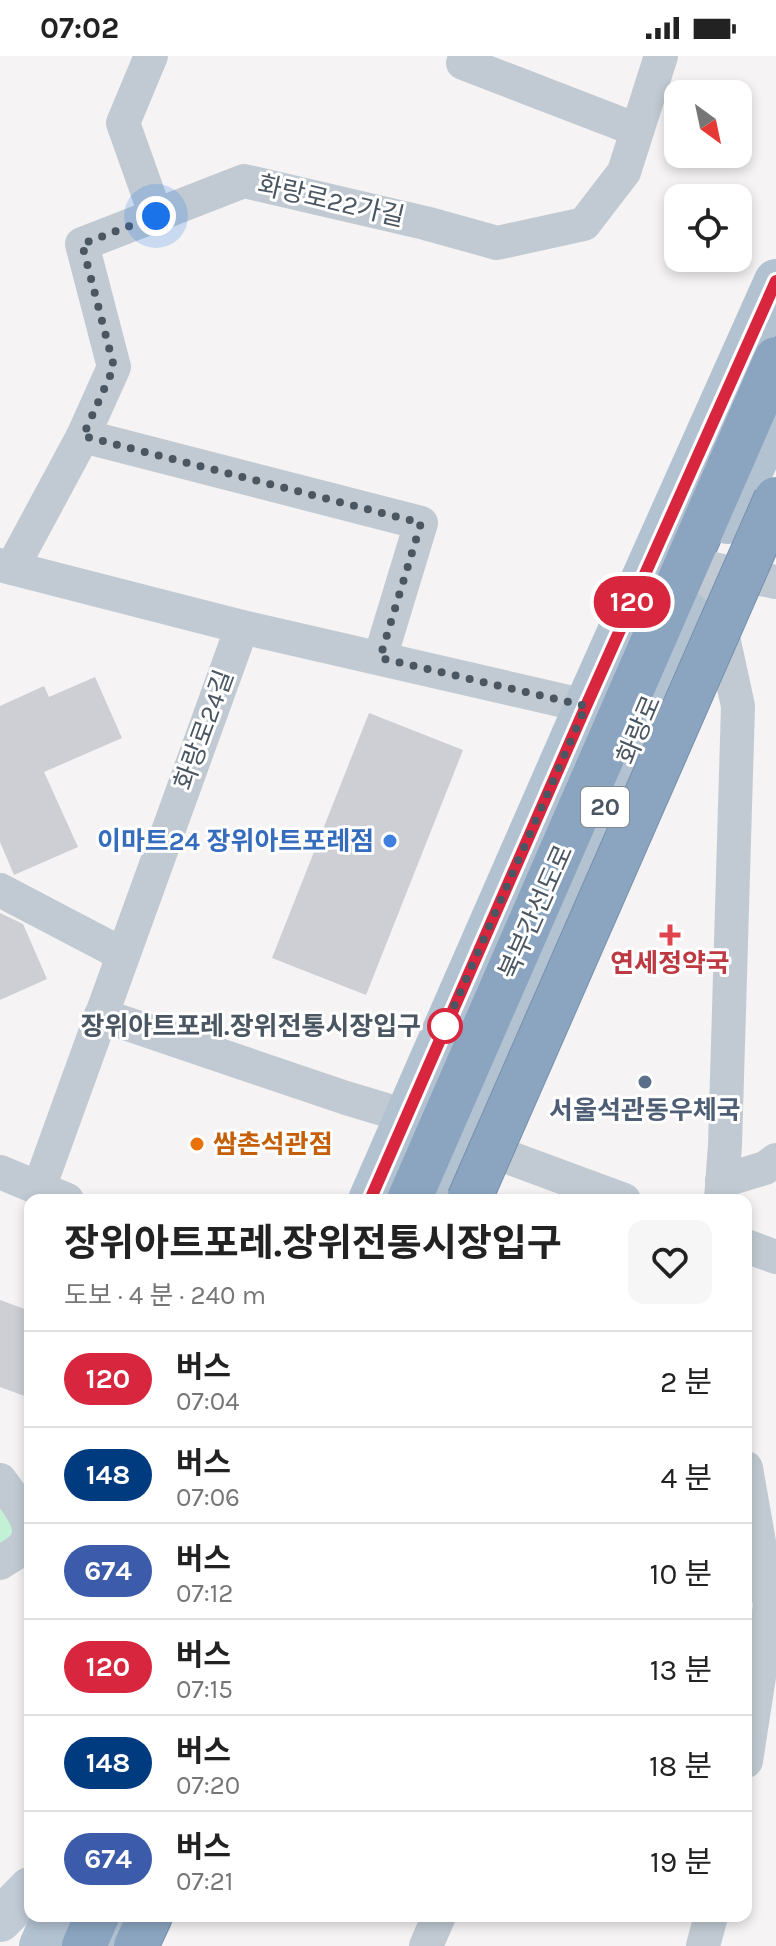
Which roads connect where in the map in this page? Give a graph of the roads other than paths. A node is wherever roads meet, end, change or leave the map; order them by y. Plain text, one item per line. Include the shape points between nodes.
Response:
1 (151, 56) edge
2 (661, 56) edge
3 (463, 63) dead end
4 (637, 130) junction
5 (156, 216) junction
6 (776, 281) edge
7 (776, 359) edge
8 (776, 416) edge
9 (83, 436) junction
10 (776, 499) edge
11 (6, 566) edge
12 (708, 568) junction
13 (776, 582) edge
14 (242, 627) junction
15 (380, 658) junction
16 (586, 706) junction
17 (0, 890) edge
18 (122, 954) junction
19 (101, 1015) junction
20 (406, 1116) junction
21 (463, 1140) junction
22 (776, 1160) edge
23 (0, 1172) edge
24 (721, 1190) edge
25 (53, 1194) edge
26 (373, 1194) edge
27 (412, 1194) edge
28 (440, 1194) edge
29 (472, 1194) edge
30 (608, 1194) edge
31 (752, 1248) edge
32 (776, 1257) edge
33 (0, 1480) edge
34 (752, 1489) edge
35 (24, 1516) edge
36 (768, 1544) edge
37 (24, 1545) edge
38 (0, 1563) edge
39 (752, 1722) edge
40 (24, 1895) edge
41 (0, 1920) edge
42 (51, 1922) edge
43 (94, 1922) edge
44 (121, 1922) edge
45 (147, 1922) edge
46 (436, 1922) edge
47 (709, 1922) edge
48 (41, 1946) edge
49 (84, 1946) edge
50 (110, 1946) edge
51 (136, 1946) edge
52 (426, 1946) edge
53 (703, 1946) edge

1 - 5 street via 123,123
2 - 4 street, 화랑로22가길
3 - 4 street
4 - 5 street, 화랑로22가길 via 624,172 584,224 497,243 244,181
5 - 9 street, 화랑로22가길 via 82,244 114,367
6 - 16 main road, 20
7 - 27 highway, 북부간선도로
8 - 12 main road, 화랑로 / 20
9 - 11 street, 화랑로22가길
9 - 15 street via 421,523
10 - 29 highway, 북부간선도로, bridge
11 - 14 street
12 - 13 street
12 - 21 main road, 화랑로 / 20
12 - 24 street via 738,706
14 - 15 street
14 - 18 street, 화랑로24길
15 - 16 street
16 - 20 main road, 20
17 - 18 street
18 - 19 street, 화랑로24길
19 - 20 street
19 - 25 street, 화랑로24길
20 - 26 main road, 20
21 - 28 main road, 화랑로 / 20
21 - 30 street
22 - 24 street
23 - 25 street
31 - 32 street
33 - 35 street
34 - 36 street
36 - 39 street via 770,1605
37 - 38 street
40 - 41 street
42 - 48 main road
43 - 49 highway
44 - 50 main road
45 - 51 highway
46 - 52 street
47 - 53 street

